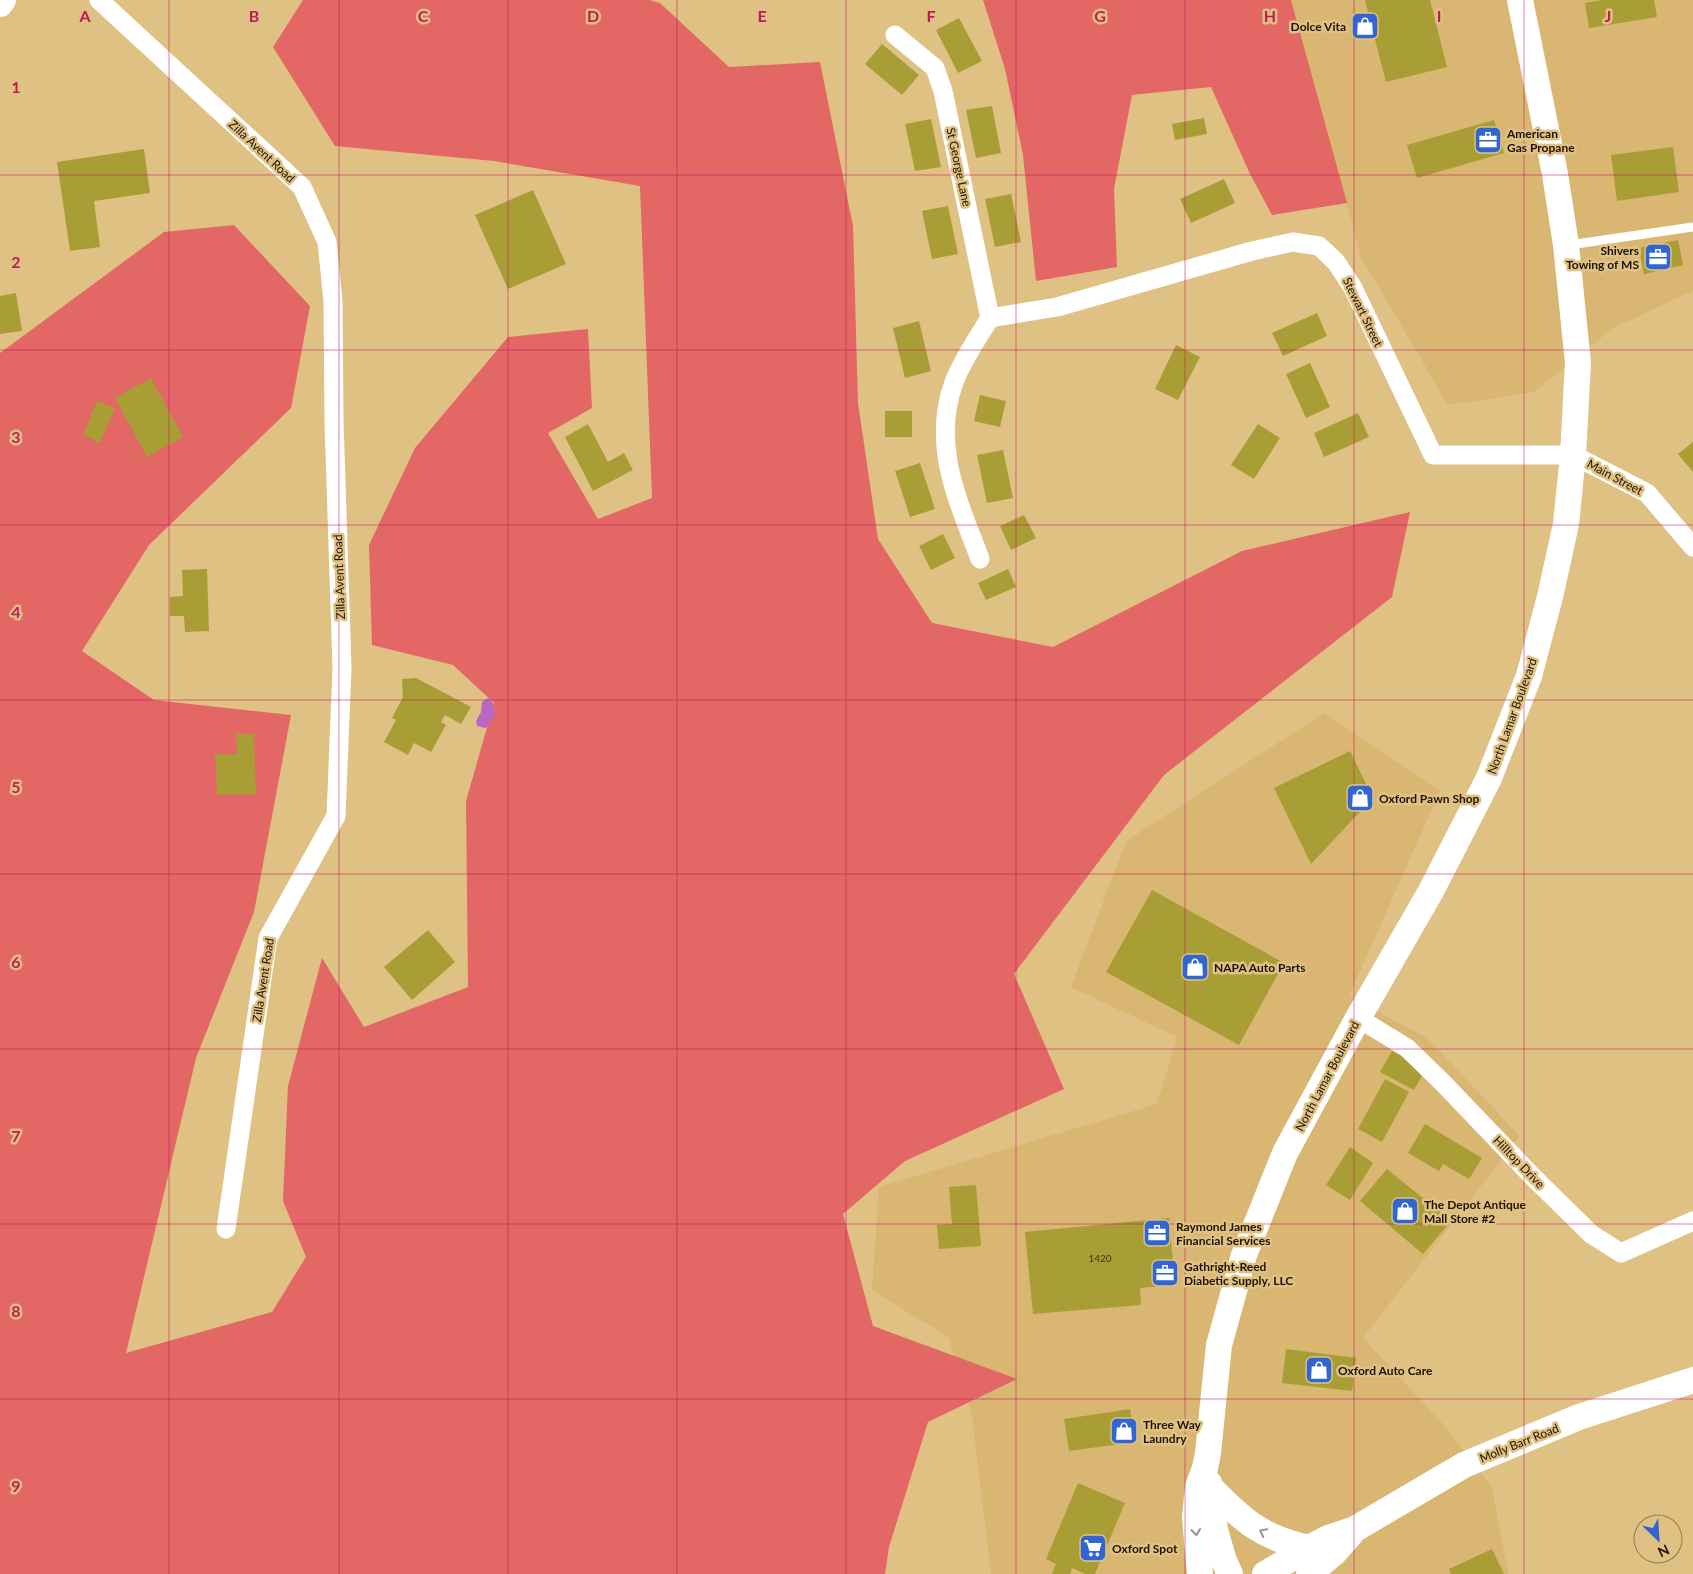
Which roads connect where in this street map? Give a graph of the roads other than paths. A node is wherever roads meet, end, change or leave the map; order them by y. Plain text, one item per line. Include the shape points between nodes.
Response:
1 (3, 0) edge
2 (99, 0) edge
3 (1520, 0) edge
4 (0, 4) edge
5 (895, 35) dead end
6 (1693, 227) edge
7 (1566, 245) junction
8 (990, 318) junction
9 (1574, 455) junction
10 (1693, 547) edge
11 (980, 559) dead end
12 (1358, 1018) junction
13 (1693, 1221) edge
14 (226, 1229) dead end
15 (1693, 1380) edge
16 (1208, 1477) junction
17 (1355, 1529) junction
18 (1309, 1548) junction
19 (1200, 1574) edge
20 (1230, 1574) edge
21 (1265, 1574) edge
22 (1309, 1574) edge

1 - 4 street
2 - 14 street, Zilla Avent Road via 302,187 327,242 332,291 342,668 336,816 268,938
3 - 7 street, North Lamar Boulevard
5 - 8 street, St George Lane via 935,68 943,91
6 - 7 lane
7 - 9 street, North Lamar Boulevard via 1578,363
8 - 9 street, Stewart Street via 1057,308 1293,242 1319,246 1336,262 1353,288 1433,455
8 - 11 street via 954,382 945,434 947,462 957,498
9 - 10 street, Main Street via 1647,493
9 - 12 street, North Lamar Boulevard via 1566,524 1529,676 1489,778 1431,890
12 - 13 street, Hilltop Drive via 1407,1048 1591,1234 1621,1254
12 - 16 street, North Lamar Boulevard via 1285,1154 1244,1256 1219,1345
15 - 17 street, Molly Barr Road via 1580,1417 1464,1465
18 -> 16 street via 1280,1540 1248,1524
16 -> 19 street, North Lamar Boulevard via 1198,1487 1194,1517
16 - 20 street, North Lamar Boulevard via 1215,1530
17 - 18 street, Molly Barr Road
17 - 22 street, Molly Barr Road
18 - 21 street, Molly Barr Road

